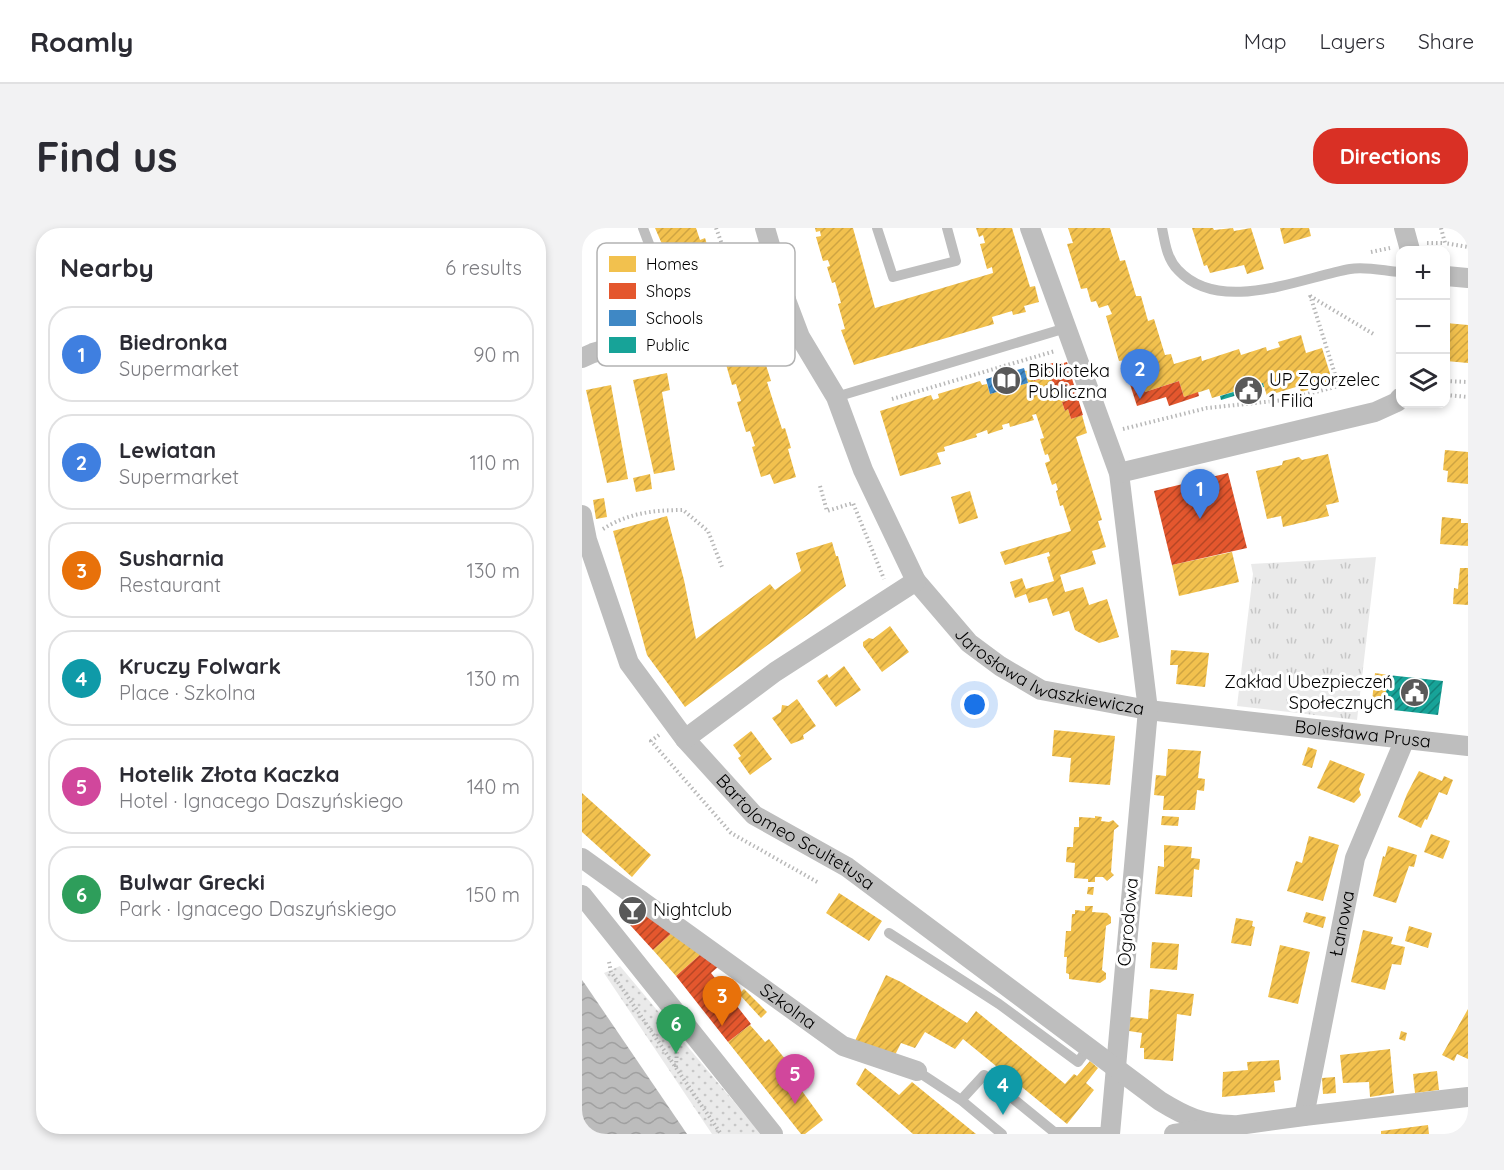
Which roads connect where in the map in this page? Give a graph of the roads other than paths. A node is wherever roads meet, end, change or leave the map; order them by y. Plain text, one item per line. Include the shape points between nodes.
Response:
1 (643, 228) edge
2 (765, 228) edge
3 (877, 228) edge
4 (947, 228) edge
5 (1030, 228) edge
6 (1162, 228) edge
7 (1404, 228) edge
8 (649, 243) edge
9 (769, 243) edge
10 (1409, 246) edge
11 (1396, 272) edge
12 (1450, 276) edge
13 (1468, 278) edge
14 (795, 324) edge
15 (1069, 337) junction
16 (597, 352) edge
17 (582, 358) edge
18 (836, 397) junction
19 (1396, 401) edge
20 (1119, 473) junction
21 (582, 515) edge
22 (916, 581) junction
23 (1148, 710) junction
24 (685, 739) junction
25 (1405, 739) junction
26 (1468, 746) edge
27 (582, 858) edge
28 (582, 895) edge
29 (888, 933) dead end
30 (1089, 1047) junction
31 (1115, 1066) junction
32 (917, 1071) joint
33 (1468, 1097) edge
34 (961, 1100) junction
35 (1304, 1116) junction
36 (1232, 1125) junction
37 (1053, 1133) edge
38 (1110, 1133) edge
39 (773, 1134) edge
40 (1002, 1134) edge
41 (1174, 1134) edge

1 - 8 lane
2 - 9 street, Jarosława Iwaszkiewicza
3 - 4 lane via 893,277 956,261
5 - 15 street, Jarosława Iwaszkiewicza
6 - 11 lane via 1167,252 1177,270 1193,283 1215,290 1245,293 1353,268
7 - 10 street
12 - 13 street
14 - 18 street, Jarosława Iwaszkiewicza
15 - 18 lane
15 - 20 street, Jarosława Iwaszkiewicza
16 - 17 street
18 - 22 street, Jarosława Iwaszkiewicza via 876,500
19 - 20 street via 1375,412
20 - 23 street, Jarosława Iwaszkiewicza
21 - 24 street, Bartolomeo Scultetusa via 629,663
22 - 23 street, Jarosława Iwaszkiewicza via 969,643 1041,690
22 - 24 street via 775,672
23 - 25 street, Bolesława Prusa
23 - 31 street, Ogrodowa
24 - 30 street, Bartolomeo Scultetusa via 754,815 847,867
25 - 26 street, Bolesława Prusa
25 - 35 street, Łanowa via 1355,858
27 - 32 street, Szkolna via 843,1046
28 - 39 street
29 - 30 lane via 999,1004 1078,1062
30 - 31 street, Bartolomeo Scultetusa
31 - 36 street, Bartolomeo Scultetusa via 1185,1116
31 - 38 street, Ogrodowa
32 - 34 lane
33 - 35 street
34 - 37 lane via 984,1075
34 - 40 lane
35 - 36 street
36 - 41 street
37 - 38 lane

